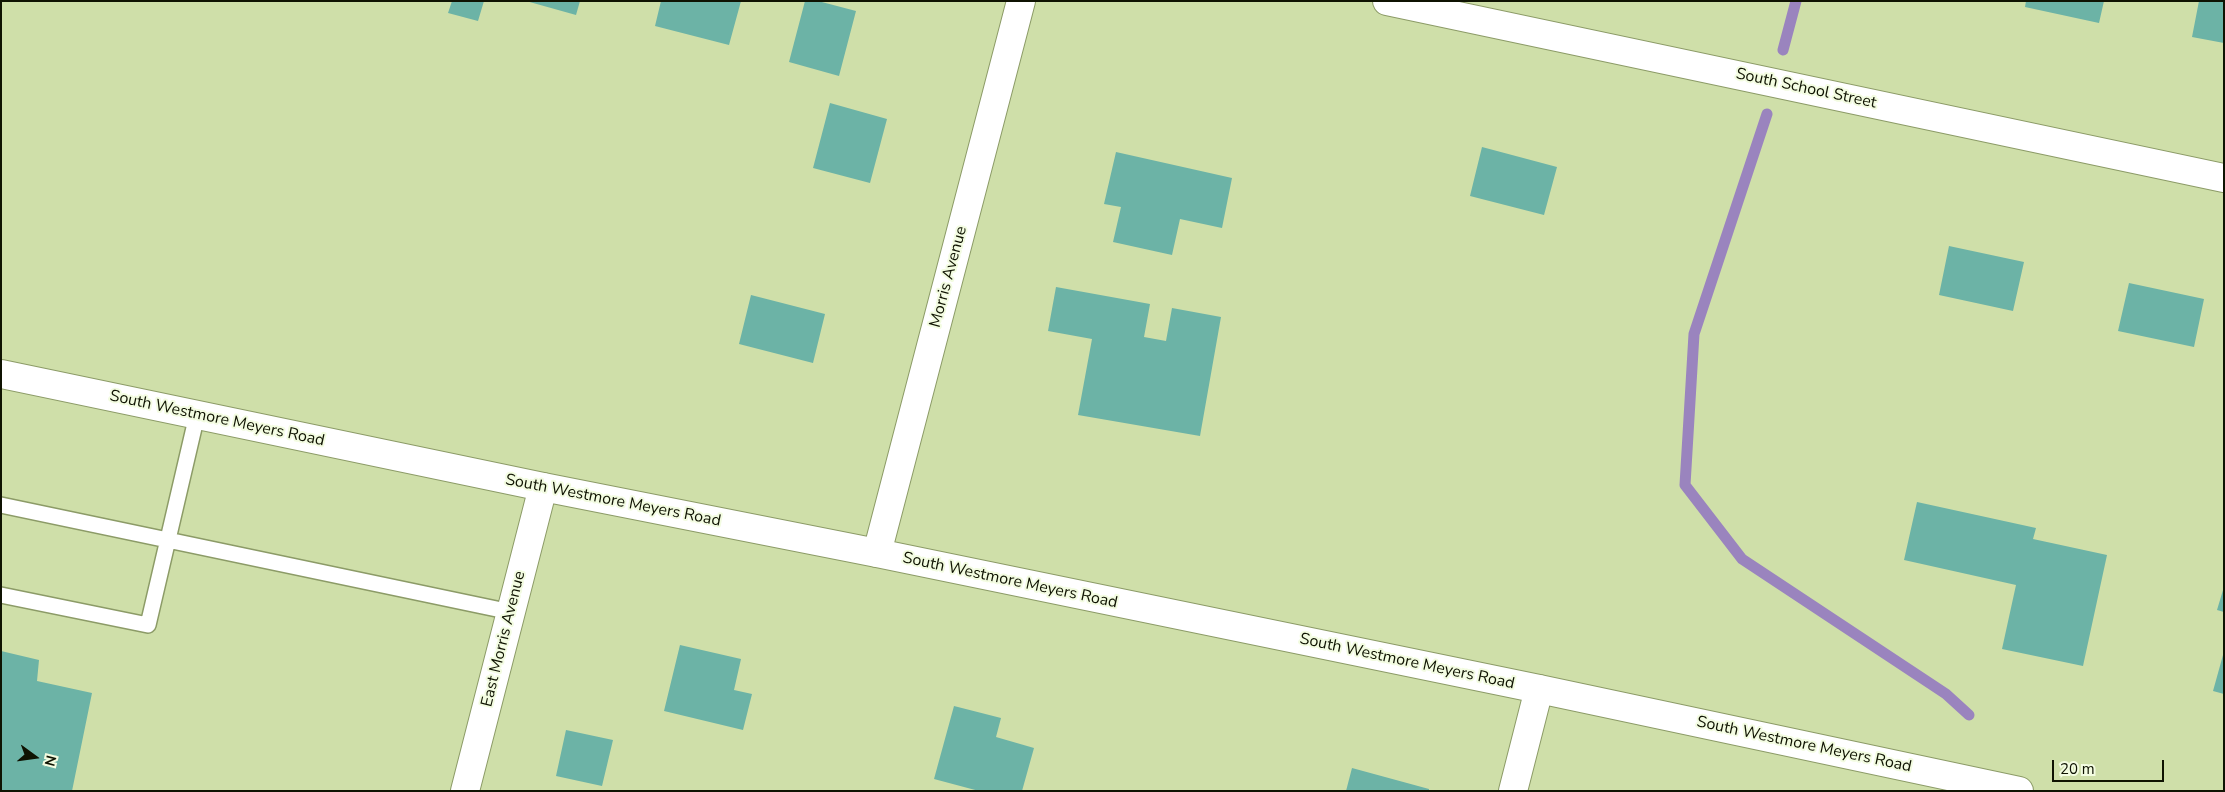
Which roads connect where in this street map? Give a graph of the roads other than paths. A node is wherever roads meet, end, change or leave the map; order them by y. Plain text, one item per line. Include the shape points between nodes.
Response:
1 (1021, 1) edge
2 (1388, 1) edge
3 (2224, 178) edge
4 (1, 374) edge
5 (197, 415) junction
6 (543, 487) junction
7 (1, 505) edge
8 (168, 540) junction
9 (877, 554) junction
10 (1, 595) edge
11 (511, 612) junction
12 (1539, 689) junction
13 (465, 791) edge
14 (1513, 791) edge
15 (2019, 791) edge

1 - 9 street, Morris Avenue
2 - 3 street, South School Street
4 - 5 street, South Westmore Meyers Road
5 - 6 street, South Westmore Meyers Road
5 - 8 lane
6 - 9 street, South Westmore Meyers Road
6 - 11 street, East Morris Avenue
7 - 8 lane
8 - 10 lane via 148,625
8 - 11 lane
9 - 12 street, South Westmore Meyers Road
11 - 13 street, East Morris Avenue
12 - 14 street
12 - 15 street, South Westmore Meyers Road

